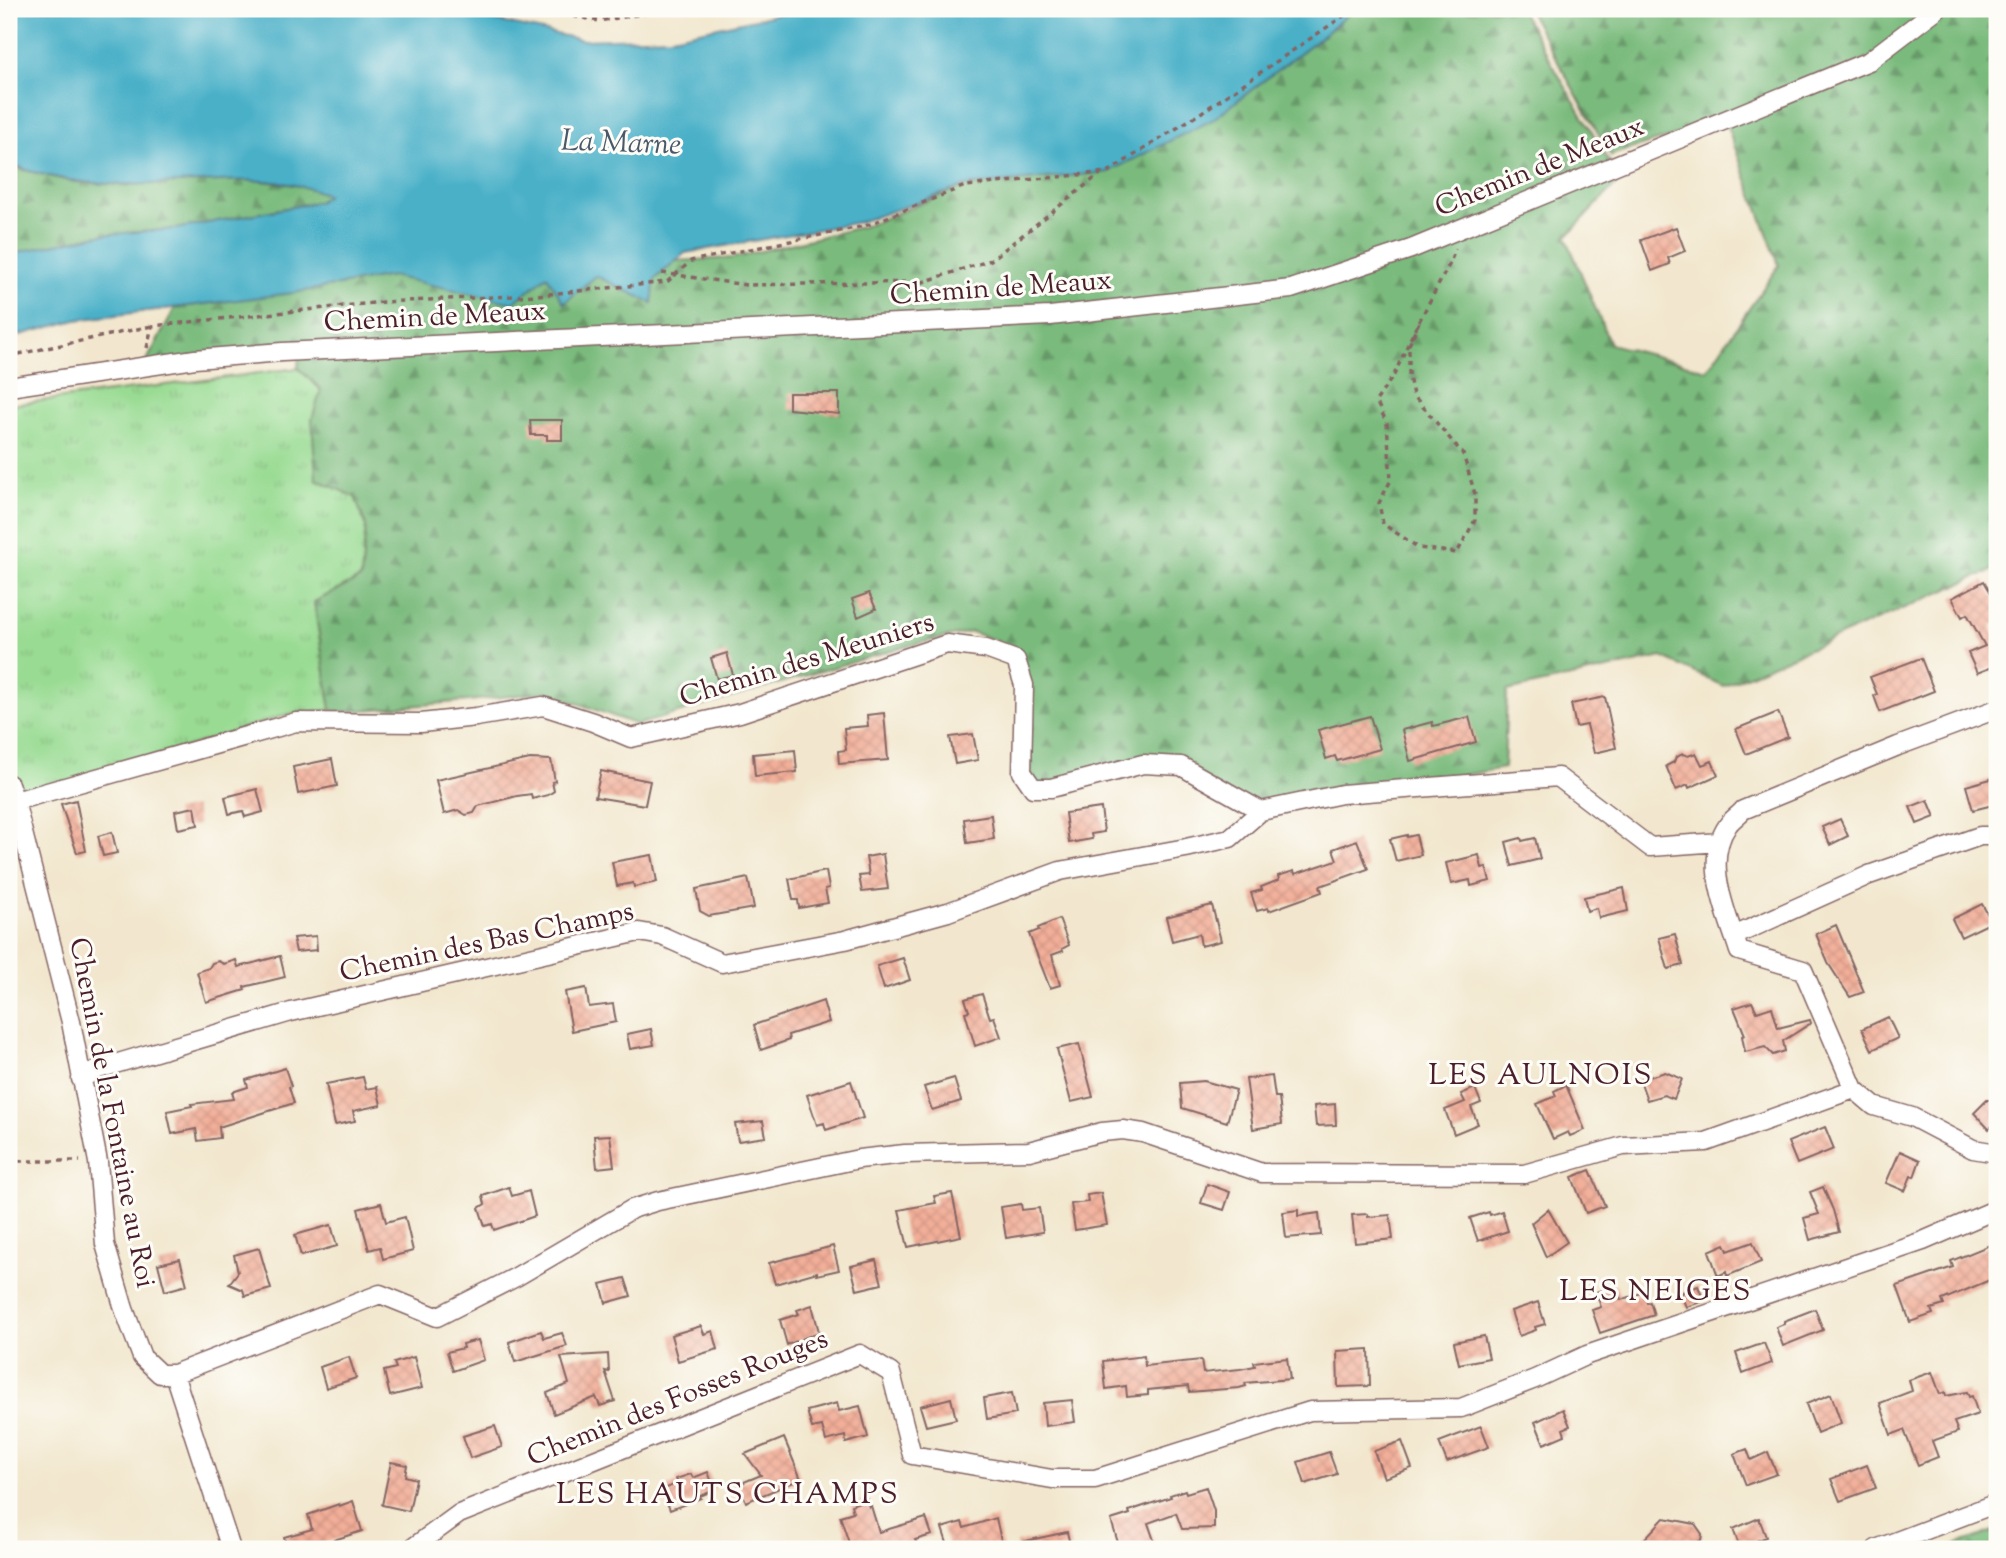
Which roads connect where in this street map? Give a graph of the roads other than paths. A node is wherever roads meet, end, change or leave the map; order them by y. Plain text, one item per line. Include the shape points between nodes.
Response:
1 (1937, 9) edge
2 (9, 387) edge
3 (1997, 709) edge
4 (12, 792) edge
5 (1261, 811) junction
6 (1997, 836) edge
7 (1720, 842) junction
8 (1734, 936) junction
9 (80, 1079) junction
10 (1854, 1089) junction
11 (1997, 1153) edge
12 (1997, 1209) edge
13 (174, 1374) junction
14 (1997, 1503) edge
15 (231, 1549) edge
16 (411, 1549) edge
17 (1876, 1549) edge

1 - 2 street, Chemin de Meaux via 1870,61 1464,228 1291,289 1050,316 282,352 195,359
3 - 7 street via 1744,810 1728,825
4 - 5 street, Chemin des Meuniers via 296,723 421,723 543,706 631,738 740,713 947,644 986,649 1016,660 1024,685 1022,772 1033,788 1051,788 1143,764 1181,766
4 - 9 street, Chemin de la Fontaine au Roi via 71,1022
5 - 7 street via 1342,794 1558,777 1650,847
5 - 9 street, Chemin des Bas Champs via 1230,838 1060,871 948,912 845,940 722,963 662,936 639,932 291,1012 98,1069
6 - 8 street via 1980,836 1869,875
7 - 8 street via 1716,864
8 - 10 street via 1739,951 1803,970
9 - 13 street, Chemin de la Fontaine au Roi via 98,1162 105,1244 137,1345 142,1357 160,1374
10 - 11 street via 1874,1106 1912,1117 1972,1149
10 - 13 street via 1706,1142 1623,1146 1524,1174 1262,1173 1123,1130 1029,1151 859,1159 632,1209 516,1278 438,1317 380,1294
12 - 16 street, Chemin des Fosses Rouges via 1923,1241 1587,1355 1461,1408 1310,1411 1094,1479 1052,1479 912,1455 891,1373 860,1354 459,1514
13 - 15 street
14 - 17 street

